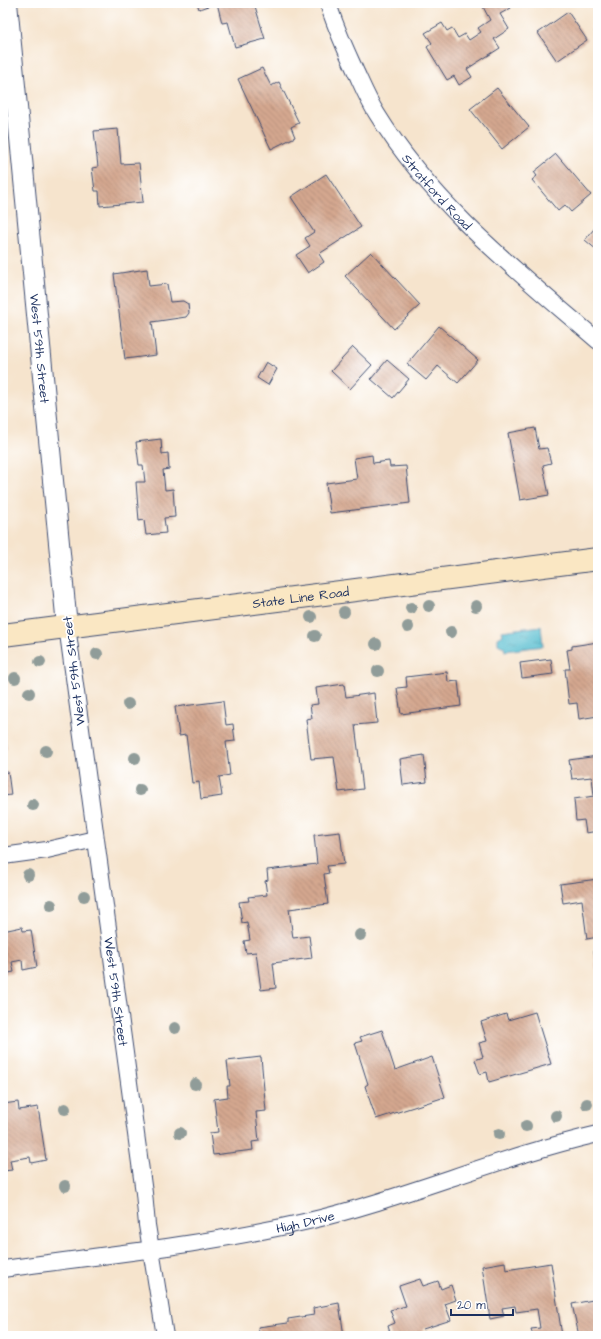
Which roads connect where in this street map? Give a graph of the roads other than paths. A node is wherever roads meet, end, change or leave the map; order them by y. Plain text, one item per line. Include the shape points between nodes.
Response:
1 (7, 3) edge
2 (328, 3) edge
3 (598, 340) edge
4 (598, 559) edge
5 (67, 626) junction
6 (3, 635) edge
7 (95, 839) junction
8 (3, 856) edge
9 (598, 1134) edge
10 (150, 1248) junction
11 (3, 1269) edge
12 (165, 1336) edge

1 - 5 street, West 59th Street
2 - 3 street, Stratford Road via 336,31 376,113 401,151 432,188 493,251
4 - 5 main road, State Line Road
5 - 6 main road, State Line Road
5 - 7 street, West 59th Street
7 - 8 street via 47,850
7 - 10 street, West 59th Street
9 - 10 street, High Drive via 535,1151 372,1205 237,1236
10 - 11 street, High Drive
10 - 12 street, West 59th Street

